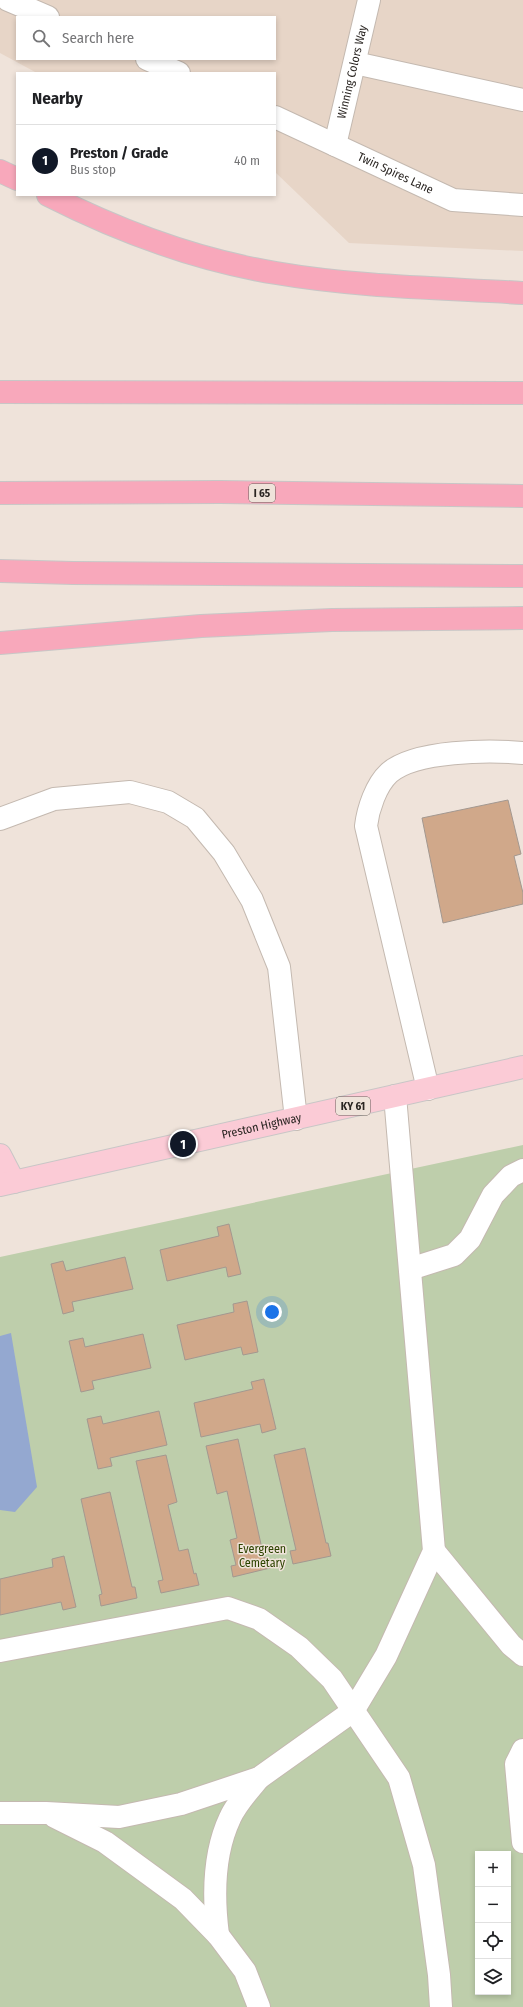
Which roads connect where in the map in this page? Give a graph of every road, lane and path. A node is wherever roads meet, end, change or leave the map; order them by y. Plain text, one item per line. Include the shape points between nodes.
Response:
1 (8, 0) edge
2 (370, 0) edge
3 (46, 16) edge
4 (149, 60) edge
5 (355, 63) junction
6 (177, 72) edge
7 (523, 100) edge
8 (276, 117) edge
9 (335, 145) junction
10 (0, 171) edge
11 (16, 179) edge
12 (50, 196) edge
13 (523, 205) edge
14 (523, 293) edge
15 (0, 392) edge
16 (523, 393) edge
17 (0, 493) edge
18 (523, 496) edge
19 (0, 571) edge
20 (523, 576) edge
21 (523, 618) edge
22 (0, 643) edge
23 (523, 753) edge
24 (0, 819) edge
25 (523, 1067) edge
26 (428, 1089) junction
27 (396, 1096) junction
28 (296, 1119) junction
29 (0, 1155) edge
30 (523, 1170) edge
31 (7, 1183) edge
32 (410, 1269) junction
33 (434, 1551) junction
34 (0, 1651) edge
35 (523, 1655) edge
36 (353, 1711) junction
37 (523, 1750) edge
38 (259, 1778) junction
39 (0, 1813) edge
40 (46, 1813) junction
41 (523, 1842) edge
42 (218, 1935) junction
43 (258, 2007) edge
44 (441, 2007) edge

1 - 3 street
2 - 5 street, Winning Colors Way
4 - 6 street
5 - 7 street
5 - 9 street, Winning Colors Way
8 - 9 street, Twin Spires Lane
9 - 13 street, Twin Spires Lane via 453,200
10 - 11 highway
12 - 14 highway via 171,248 276,273 376,285
15 - 16 highway
17 - 18 highway, I 65 via 220,492
19 - 20 highway
21 - 22 highway via 332,620 201,626
23 - 26 street via 455,753 403,765 388,774 368,809 366,826
24 - 28 street via 54,799 130,792 168,802 195,818 224,853 252,900 279,967
25 - 26 main road, Preston Highway / KY 61
26 - 27 main road, Preston Highway / KY 61
27 - 28 main road, Preston Highway / KY 61
27 - 32 street
28 - 31 main road, Preston Highway / KY 61
29 - 31 main road
30 - 32 street via 511,1176 493,1195 470,1239 454,1255
32 - 33 street
33 - 35 street via 511,1645
33 - 36 street via 386,1656
34 - 36 street via 228,1608 259,1619 298,1647 332,1680
36 - 38 street
36 - 44 street via 399,1778 424,1865
37 - 41 street via 516,1764
38 - 40 street via 181,1804 119,1817
38 - 42 street via 230,1817 218,1858 214,1904
39 - 40 street
40 - 42 street via 105,1842 183,1899
42 - 43 street via 246,1971

